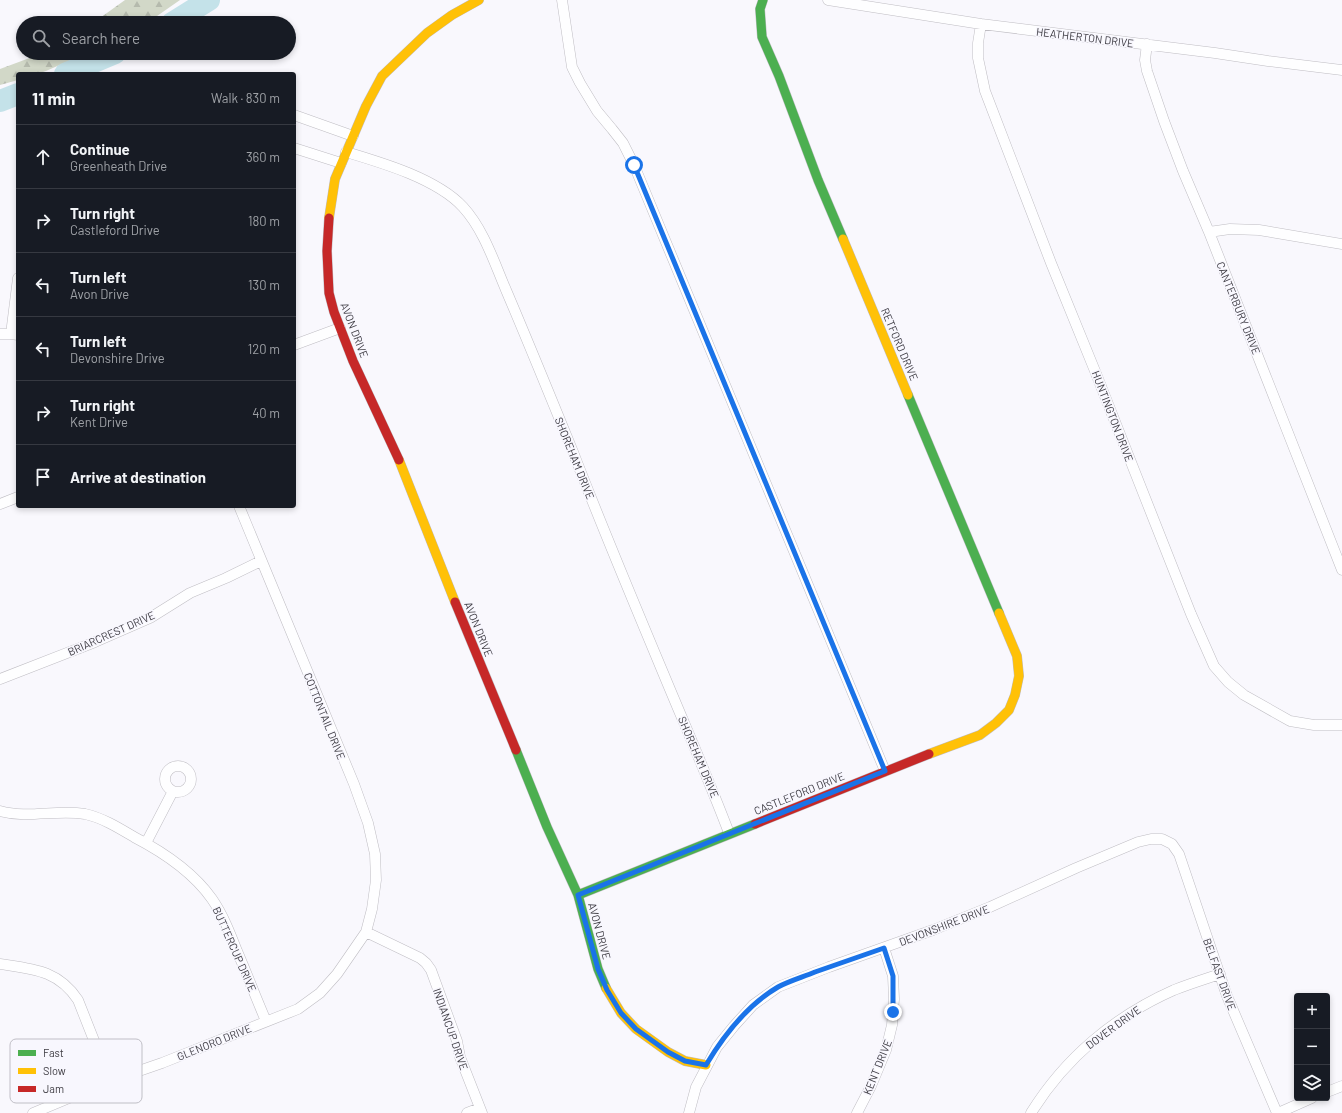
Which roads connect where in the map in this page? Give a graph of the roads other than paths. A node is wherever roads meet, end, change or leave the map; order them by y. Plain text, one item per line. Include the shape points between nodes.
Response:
1 (479, 0) edge
2 (562, 0) edge
3 (763, 0) edge
4 (828, 0) edge
5 (981, 24) junction
6 (1147, 44) junction
7 (1342, 70) edge
8 (296, 116) edge
9 (352, 136) junction
10 (296, 149) edge
11 (346, 152) junction
12 (341, 163) junction
13 (1208, 232) junction
14 (1342, 244) edge
15 (16, 315) edge
16 (340, 328) junction
17 (0, 334) edge
18 (15, 334) edge
19 (296, 344) edge
20 (16, 498) edge
21 (0, 504) edge
22 (240, 508) edge
23 (261, 561) junction
24 (1342, 570) edge
25 (0, 679) edge
26 (1015, 696) joint
27 (1342, 725) edge
28 (885, 771) junction
29 (172, 791) dead end
30 (0, 811) edge
31 (730, 833) junction
32 (1162, 839) joint
33 (146, 843) junction
34 (578, 895) junction
35 (366, 932) junction
36 (884, 948) junction
37 (0, 964) edge
38 (1220, 974) junction
39 (266, 1021) junction
40 (93, 1039) edge
41 (706, 1065) junction
42 (142, 1070) edge
43 (1342, 1086) edge
44 (1330, 1091) edge
45 (1305, 1101) edge
46 (57, 1103) edge
47 (481, 1110) edge
48 (33, 1113) edge
49 (467, 1113) edge
50 (689, 1113) edge
51 (857, 1113) edge
52 (1031, 1113) edge
53 (1278, 1113) edge

1 - 9 street via 427,33 382,76
2 - 28 street via 572,67 597,111 623,143 634,165
3 - 26 street, RETFORD DRIVE via 760,9 762,37 821,187 1017,656 1019,676
4 - 5 street, HEATHERTON DRIVE
5 - 6 street, HEATHERTON DRIVE
5 - 27 street, HUNTINGTON DRIVE via 978,58 985,91 1190,614 1214,666 1244,695 1290,721 1314,725
6 - 7 street, HEATHERTON DRIVE
6 - 13 street, CANTERBURY DRIVE via 1147,71
8 - 9 street
9 - 11 street
10 - 12 street
11 - 12 street, AVON DRIVE
11 - 31 street, SHOREHAM DRIVE via 383,163 434,185 462,206 476,222 544,378
12 - 16 street, AVON DRIVE via 331,198 326,251 329,293
13 - 14 street via 1230,229 1259,230
13 - 24 street, CANTERBURY DRIVE
15 - 18 street
16 - 19 street
16 - 34 street, AVON DRIVE via 397,456 547,827
17 - 18 street
20 - 21 street
22 - 23 street, COTTONTAIL DRIVE
23 - 25 street, BRIARCREST DRIVE via 190,593 150,618
23 - 35 street, COTTONTAIL DRIVE via 368,823 375,854 376,880
26 - 28 street, CASTLEFORD DRIVE via 1009,710 980,735
28 - 31 street, CASTLEFORD DRIVE
29 - 33 street
30 - 33 street, BUTTERCUP DRIVE via 10,814 85,814 104,820
31 - 34 street, CASTLEFORD DRIVE
32 - 36 street, DEVONSHIRE DRIVE via 1138,842 990,908
32 - 38 street, BELFAST DRIVE via 1172,844 1179,854
33 - 39 street, BUTTERCUP DRIVE via 193,877 212,898 225,921
34 - 41 street, AVON DRIVE via 598,969 621,1013 636,1029 668,1052 685,1061
35 - 39 street, GLENORO DRIVE via 320,994 298,1009
35 - 47 street, INDIANCUP DRIVE via 420,958 431,970
36 - 41 street, DEVONSHIRE DRIVE via 778,987 753,1005 717,1047
36 - 51 street, KENT DRIVE via 893,976 892,1025 886,1050
37 - 40 street via 31,969 60,980 71,989 78,1000
38 - 52 street, DOVER DRIVE via 1174,990 1146,1004 1092,1040 1053,1080
38 - 53 street, BELFAST DRIVE
39 - 42 street, GLENORO DRIVE
41 - 50 street, DEVONSHIRE DRIVE via 696,1087
43 - 44 street
45 - 53 street
46 - 48 street, GLENORO DRIVE
47 - 49 street

